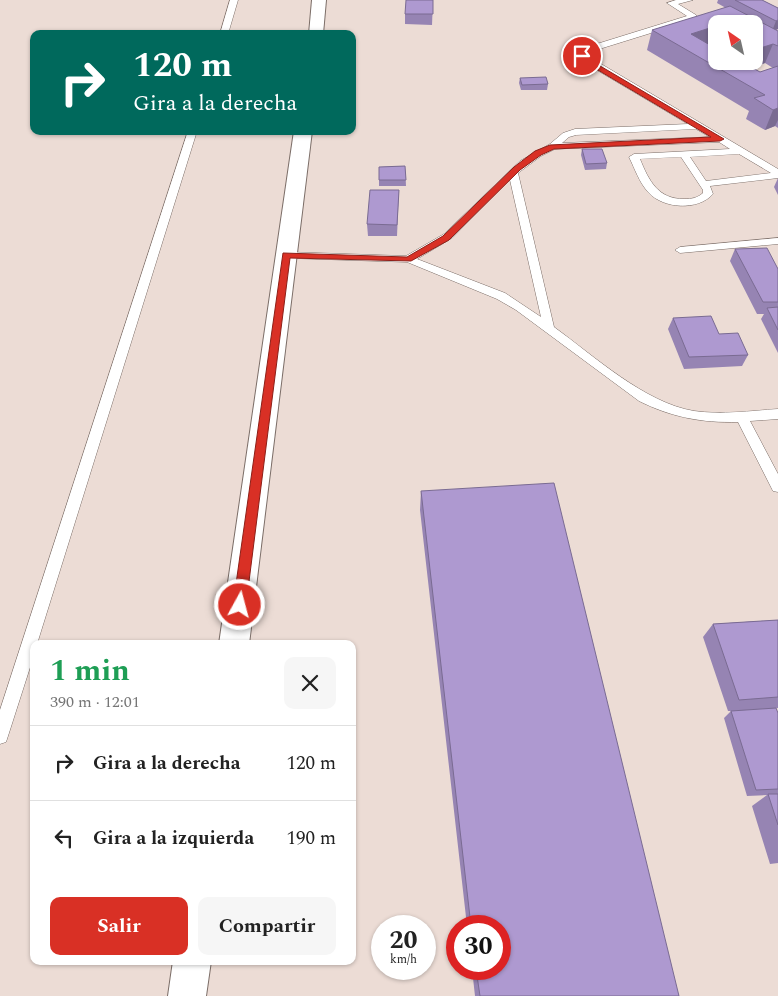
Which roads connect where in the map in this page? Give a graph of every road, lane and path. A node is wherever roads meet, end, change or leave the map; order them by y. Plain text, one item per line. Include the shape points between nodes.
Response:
1 (234, 0) edge
2 (319, 0) edge
3 (689, 0) edge
4 (225, 30) edge
5 (316, 30) edge
6 (697, 126) junction
7 (192, 135) edge
8 (302, 135) edge
9 (720, 139) junction
10 (553, 146) junction
11 (739, 150) junction
12 (683, 154) junction
13 (513, 173) junction
14 (778, 174) edge
15 (704, 184) junction
16 (778, 241) edge
17 (680, 250) dead end
18 (286, 255) junction
19 (408, 260) junction
20 (549, 328) junction
21 (778, 414) edge
22 (742, 417) junction
23 (778, 487) edge
24 (31, 640) edge
25 (235, 640) edge
26 (30, 642) edge
27 (0, 736) edge
28 (191, 965) edge
29 (187, 996) edge

1 - 4 lane
2 - 5 street
3 - 6 lane via 671,3 693,17 590,49 582,56
6 - 9 lane
6 - 10 lane via 578,132 566,135
7 - 24 lane
8 - 18 street
9 - 10 lane
9 - 11 lane
10 - 13 lane via 538,153
11 - 12 lane
11 - 14 lane
12 - 15 lane
12 - 15 lane via 634,157 650,188 662,198 687,202 705,198 708,194
13 - 19 lane via 446,238
13 - 20 lane
14 - 15 lane
16 - 17 lane via 748,248
18 - 19 lane
18 - 25 street
19 - 20 lane via 501,296
20 - 22 lane via 643,398 660,407 705,419
21 - 22 lane
22 - 23 lane
26 - 27 lane
28 - 29 street

